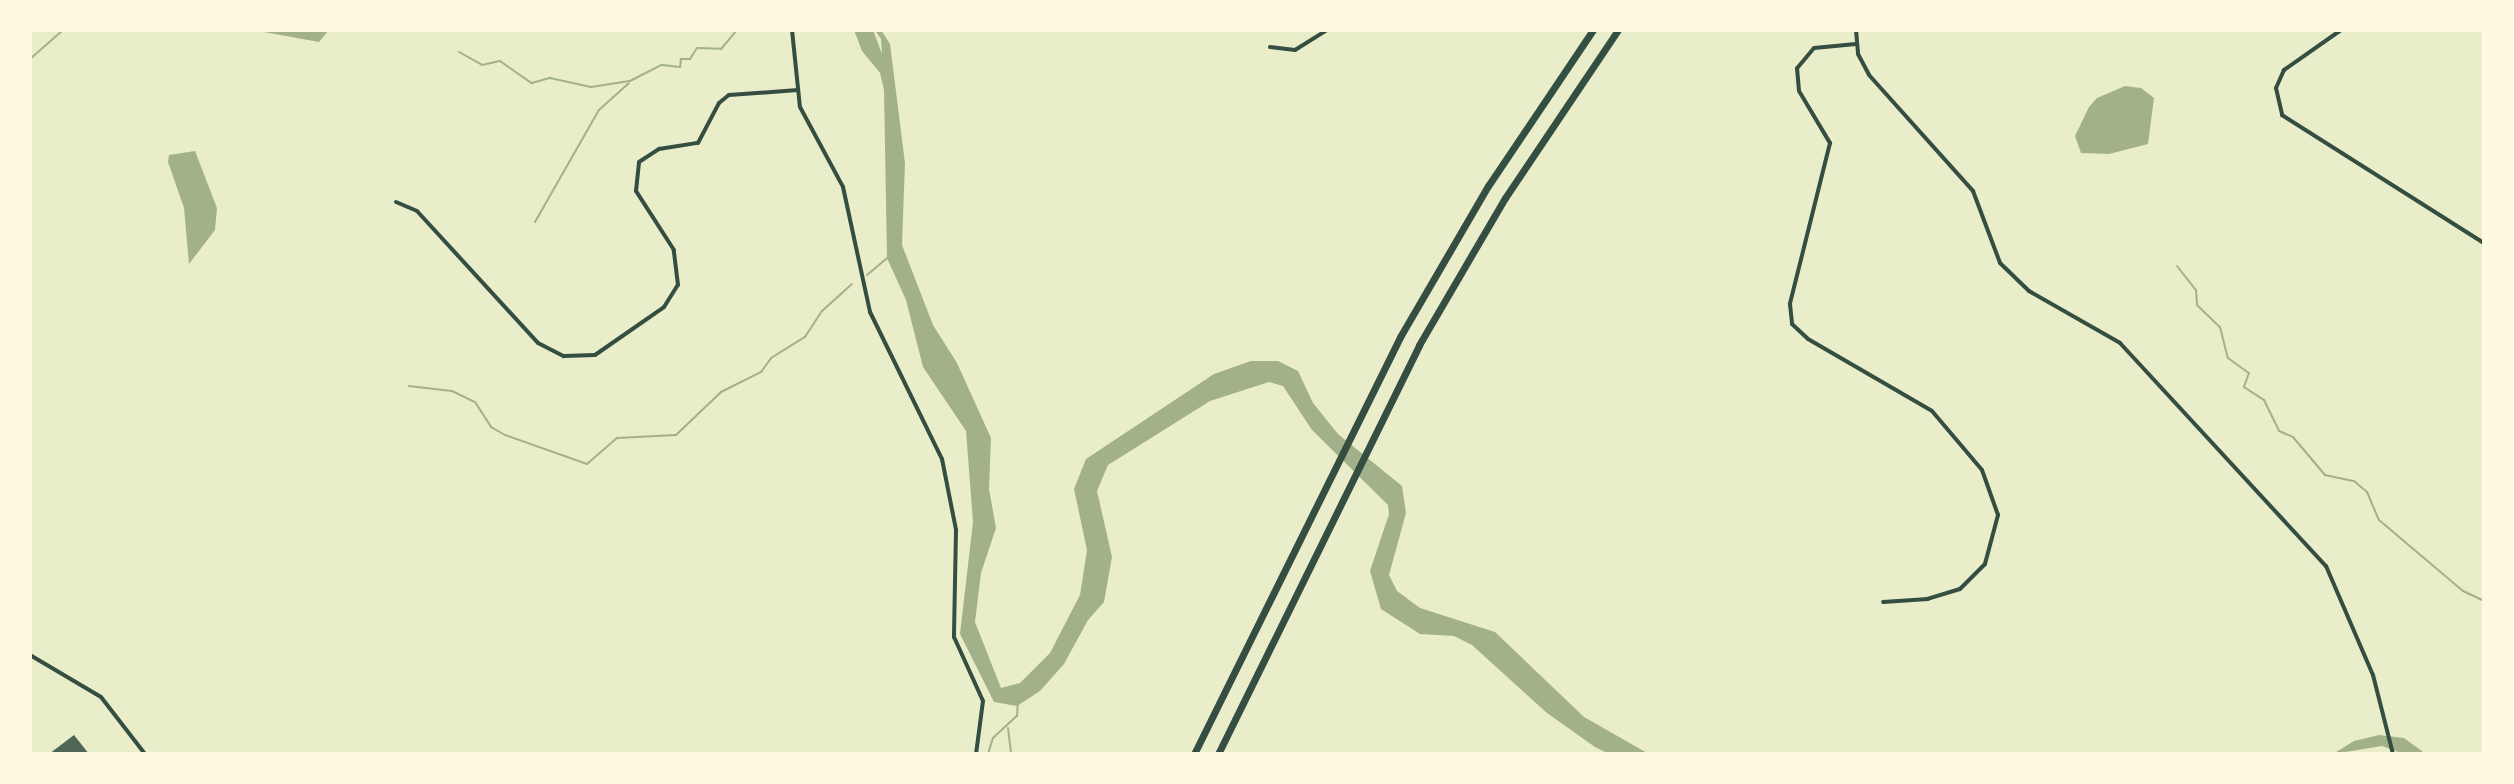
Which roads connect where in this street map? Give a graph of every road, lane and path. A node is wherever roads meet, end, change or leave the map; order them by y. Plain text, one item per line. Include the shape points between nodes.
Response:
1 (792, 30) edge
2 (1327, 30) edge
3 (1593, 30) edge
4 (1618, 30) edge
5 (1856, 30) edge
6 (2341, 30) edge
7 (1856, 44) junction
8 (1270, 47) dead end
9 (798, 90) junction
10 (396, 202) dead end
11 (2484, 243) edge
12 (1883, 602) dead end
13 (30, 655) edge
14 (2392, 752) edge
15 (145, 754) edge
16 (976, 754) edge
17 (1194, 754) edge
18 (1218, 754) edge

1 - 9 street
2 - 8 street via 1295,50
3 - 17 highway via 1453,244 1356,422
4 - 18 highway via 1481,236 1372,439
5 - 7 street
6 - 11 street via 2284,70 2276,88 2282,115
7 - 12 street via 1814,48 1797,68 1799,91 1828,133 1830,155 1790,304 1792,324 1808,339 1939,417 1982,470 1998,515 1985,564 1960,589 1928,599
7 - 14 street via 1869,75 1973,191 1993,252 2010,275 2120,343 2326,566 2373,675
9 - 10 street via 729,95 719,103 698,143 651,151 639,162 636,191 674,250 678,285 664,307 595,355 564,356 538,343 417,211
9 - 16 street via 805,121 847,201 870,312 942,459 956,530 954,637 983,701
13 - 15 street via 101,697

